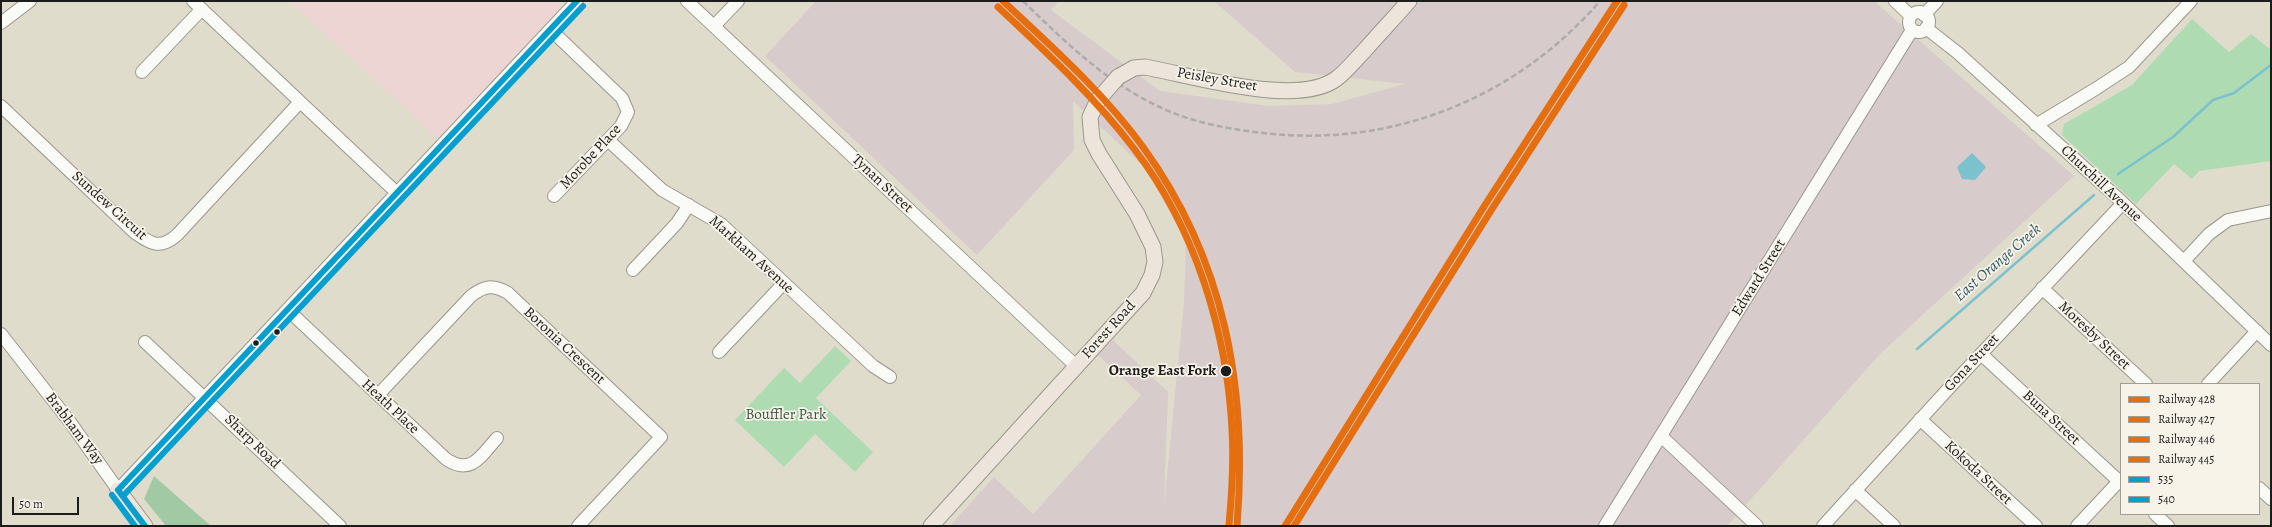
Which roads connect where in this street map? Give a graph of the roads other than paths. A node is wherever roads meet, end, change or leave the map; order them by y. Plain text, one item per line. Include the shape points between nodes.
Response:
1 (30, 1) edge
2 (577, 1) edge
3 (687, 1) edge
4 (738, 1) edge
5 (1410, 1) edge
6 (1895, 1) edge
7 (1937, 1) edge
8 (2191, 1) edge
9 (198, 5) edge
10 (1924, 15) junction
11 (1912, 16) junction
12 (1, 24) edge
13 (714, 26) junction
14 (1926, 28) junction
15 (550, 30) junction
16 (1912, 30) junction
17 (142, 72) dead end
18 (1098, 100) joint
19 (300, 102) junction
20 (1, 106) edge
21 (2036, 124) junction
22 (608, 140) junction
23 (397, 193) junction
24 (554, 196) dead end
25 (2123, 203) junction
26 (689, 205) junction
27 (2271, 211) edge
28 (2184, 261) junction
29 (634, 270) dead end
30 (784, 283) junction
31 (2042, 288) junction
32 (288, 310) junction
33 (2257, 331) junction
34 (1, 334) edge
35 (145, 342) dead end
36 (2271, 344) edge
37 (719, 352) dead end
38 (1981, 354) junction
39 (1077, 367) junction
40 (890, 376) dead end
41 (2145, 383) edge
42 (2209, 383) edge
43 (378, 395) junction
44 (205, 398) junction
45 (1920, 419) junction
46 (1661, 436) junction
47 (497, 438) dead end
48 (2120, 481) edge
49 (2260, 489) edge
50 (118, 490) junction
51 (1855, 490) junction
52 (2271, 500) edge
53 (2156, 515) edge
54 (145, 526) edge
55 (340, 526) edge
56 (578, 526) edge
57 (931, 526) edge
58 (1604, 526) edge
59 (1757, 526) edge
60 (1823, 526) edge
61 (1894, 526) edge
62 (2036, 526) edge
63 (2077, 526) edge
64 (2168, 526) edge

1 - 12 street
2 - 15 street
3 - 13 street, Tynan Street
4 - 13 street
5 - 18 main road, Peisley Street, bridge via 1345,72 1322,86 1291,89 1228,86 1145,67 1134,68 1118,77
6 - 11 street
7 - 10 street
8 - 21 street via 2129,67
9 - 17 street
9 - 19 street
10 - 11 street via 1919,13
10 - 14 street via 1928,23
11 - 16 street via 1909,21
13 - 39 street, Tynan Street
14 - 16 street via 1918,32
14 - 21 street, Churchill Avenue via 1958,53
15 - 22 street, Morobe Place via 626,104 628,112 625,120
15 - 23 street
16 - 46 street, Edward Street
18 - 39 main road, Forest Road via 1090,117 1092,140 1149,234 1155,262 1143,293
19 - 20 street, Sundew Circuit via 178,234 160,245 151,243 134,232
19 - 23 street
21 - 25 street, Churchill Avenue
22 - 24 street, Morobe Place
22 - 26 street, Markham Avenue via 655,184
23 - 32 street
25 - 28 street, Churchill Avenue
25 - 31 street, Gona Street
26 - 29 street via 677,223
26 - 30 street, Markham Avenue via 721,224
27 - 28 street via 2228,220 2209,234
28 - 33 street, Churchill Avenue
30 - 37 street
30 - 40 street, Markham Avenue via 873,366
31 - 38 street, Gona Street
31 - 41 street, Moresby Street
32 - 43 street, Heath Place
32 - 44 street
33 - 36 street, Churchill Avenue
33 - 42 street
34 - 50 street, Brabham Way via 70,422
35 - 44 street, Sharp Road
38 - 45 street, Gona Street
38 - 48 street, Buna Street
39 - 57 main road, Forest Road
43 - 47 street, Heath Place via 455,465 464,467 472,464
43 - 56 street, Boronia Crescent via 471,296 480,289 490,286 508,293 660,437
44 - 50 street
44 - 55 street, Sharp Road
45 - 51 street, Gona Street
45 - 62 street, Kokoda Street
46 - 58 street, Edward Street
46 - 59 street
48 - 63 street
49 - 52 street
50 - 54 main road, Brabham Way
51 - 60 street, Gona Street
51 - 61 street
53 - 64 street

